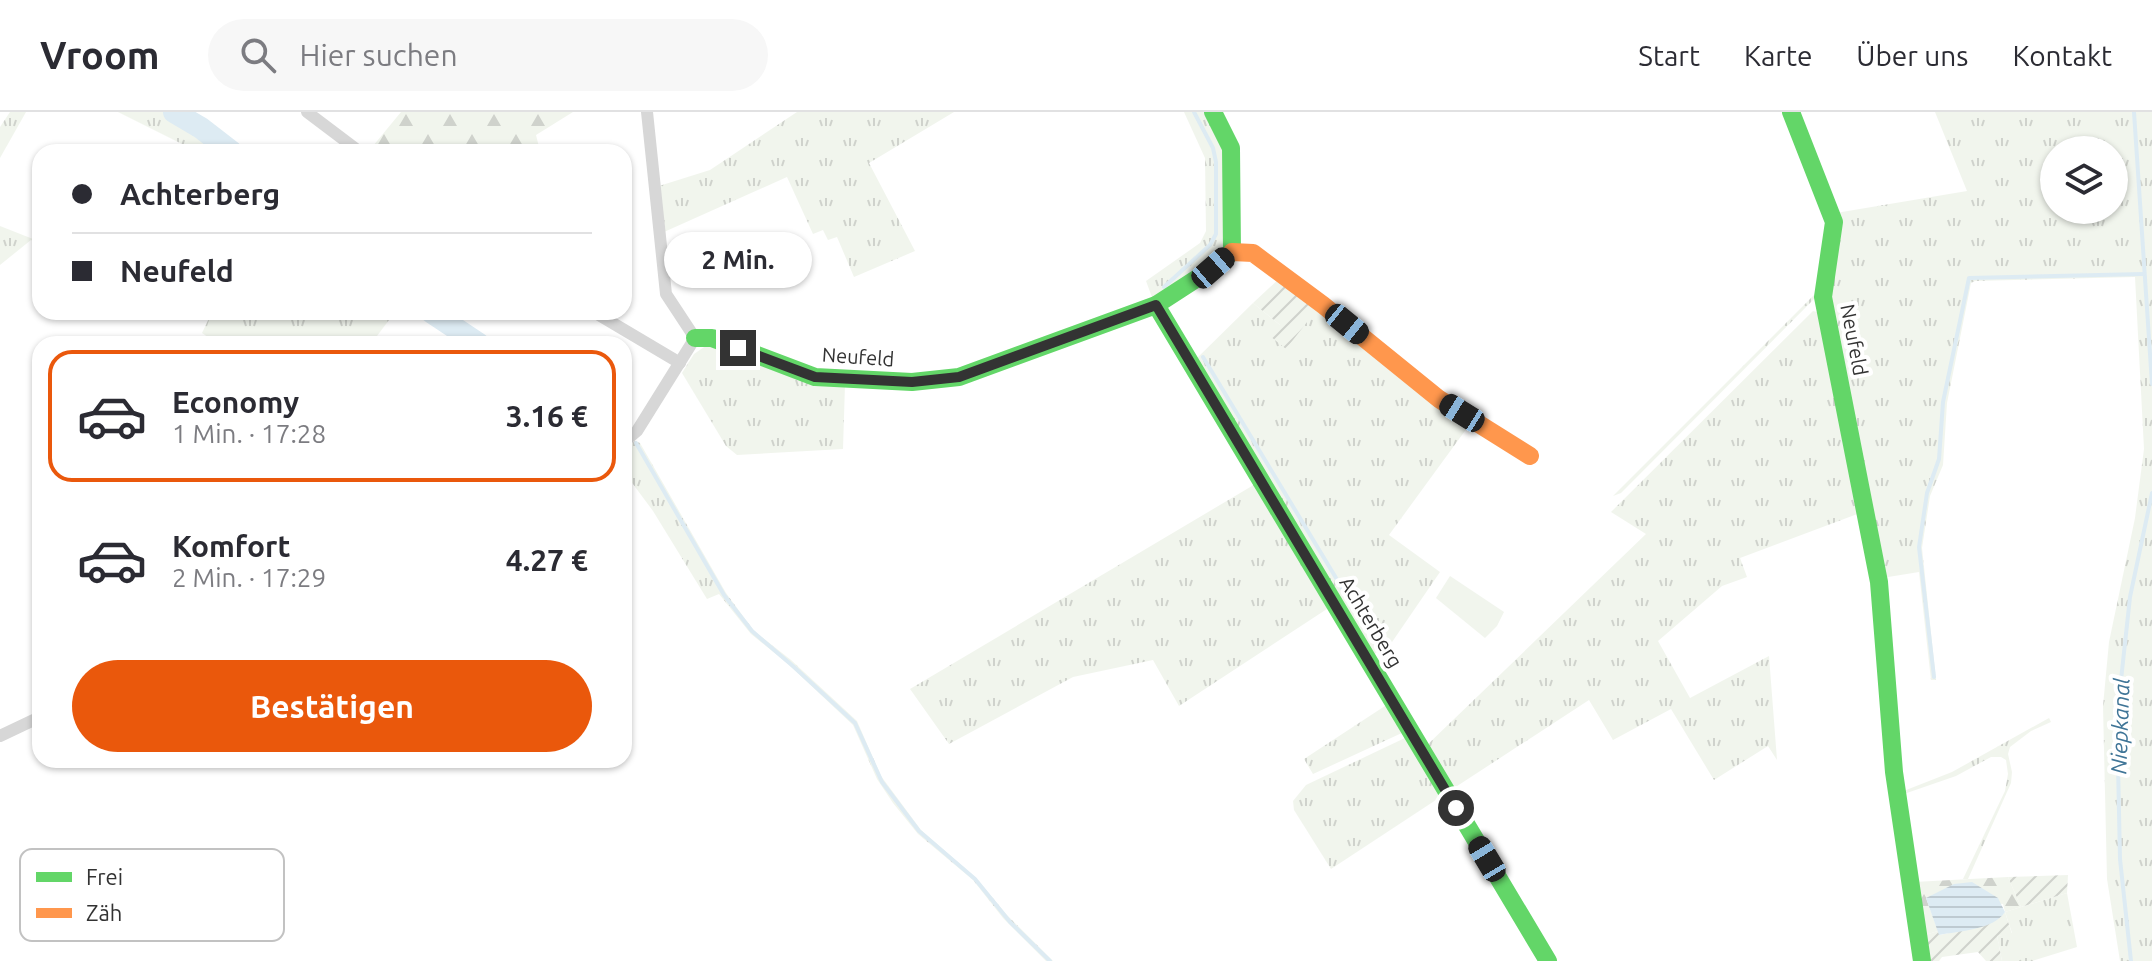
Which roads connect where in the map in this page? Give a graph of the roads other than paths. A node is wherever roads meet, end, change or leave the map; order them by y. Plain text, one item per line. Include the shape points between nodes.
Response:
1 (307, 112) edge
2 (647, 112) edge
3 (1213, 112) edge
4 (1791, 112) edge
5 (349, 144) edge
6 (1232, 252) junction
7 (1156, 305) junction
8 (607, 320) edge
9 (695, 338) junction
10 (680, 363) junction
11 (632, 435) edge
12 (1530, 456) dead end
13 (32, 721) edge
14 (0, 736) edge
15 (1548, 961) edge
16 (1922, 961) edge

1 - 5 street
2 - 9 street via 666,294
3 - 6 street via 1231,148
4 - 16 street, Neufeld via 1834,222 1823,297 1879,582 1894,772
6 - 7 street, Neufeld
6 - 12 street via 1253,253 1439,399
7 - 9 street, Neufeld via 959,377 912,382 815,377 712,338
7 - 15 street, Achterberg
8 - 10 street
9 - 10 street
10 - 11 street
13 - 14 street

